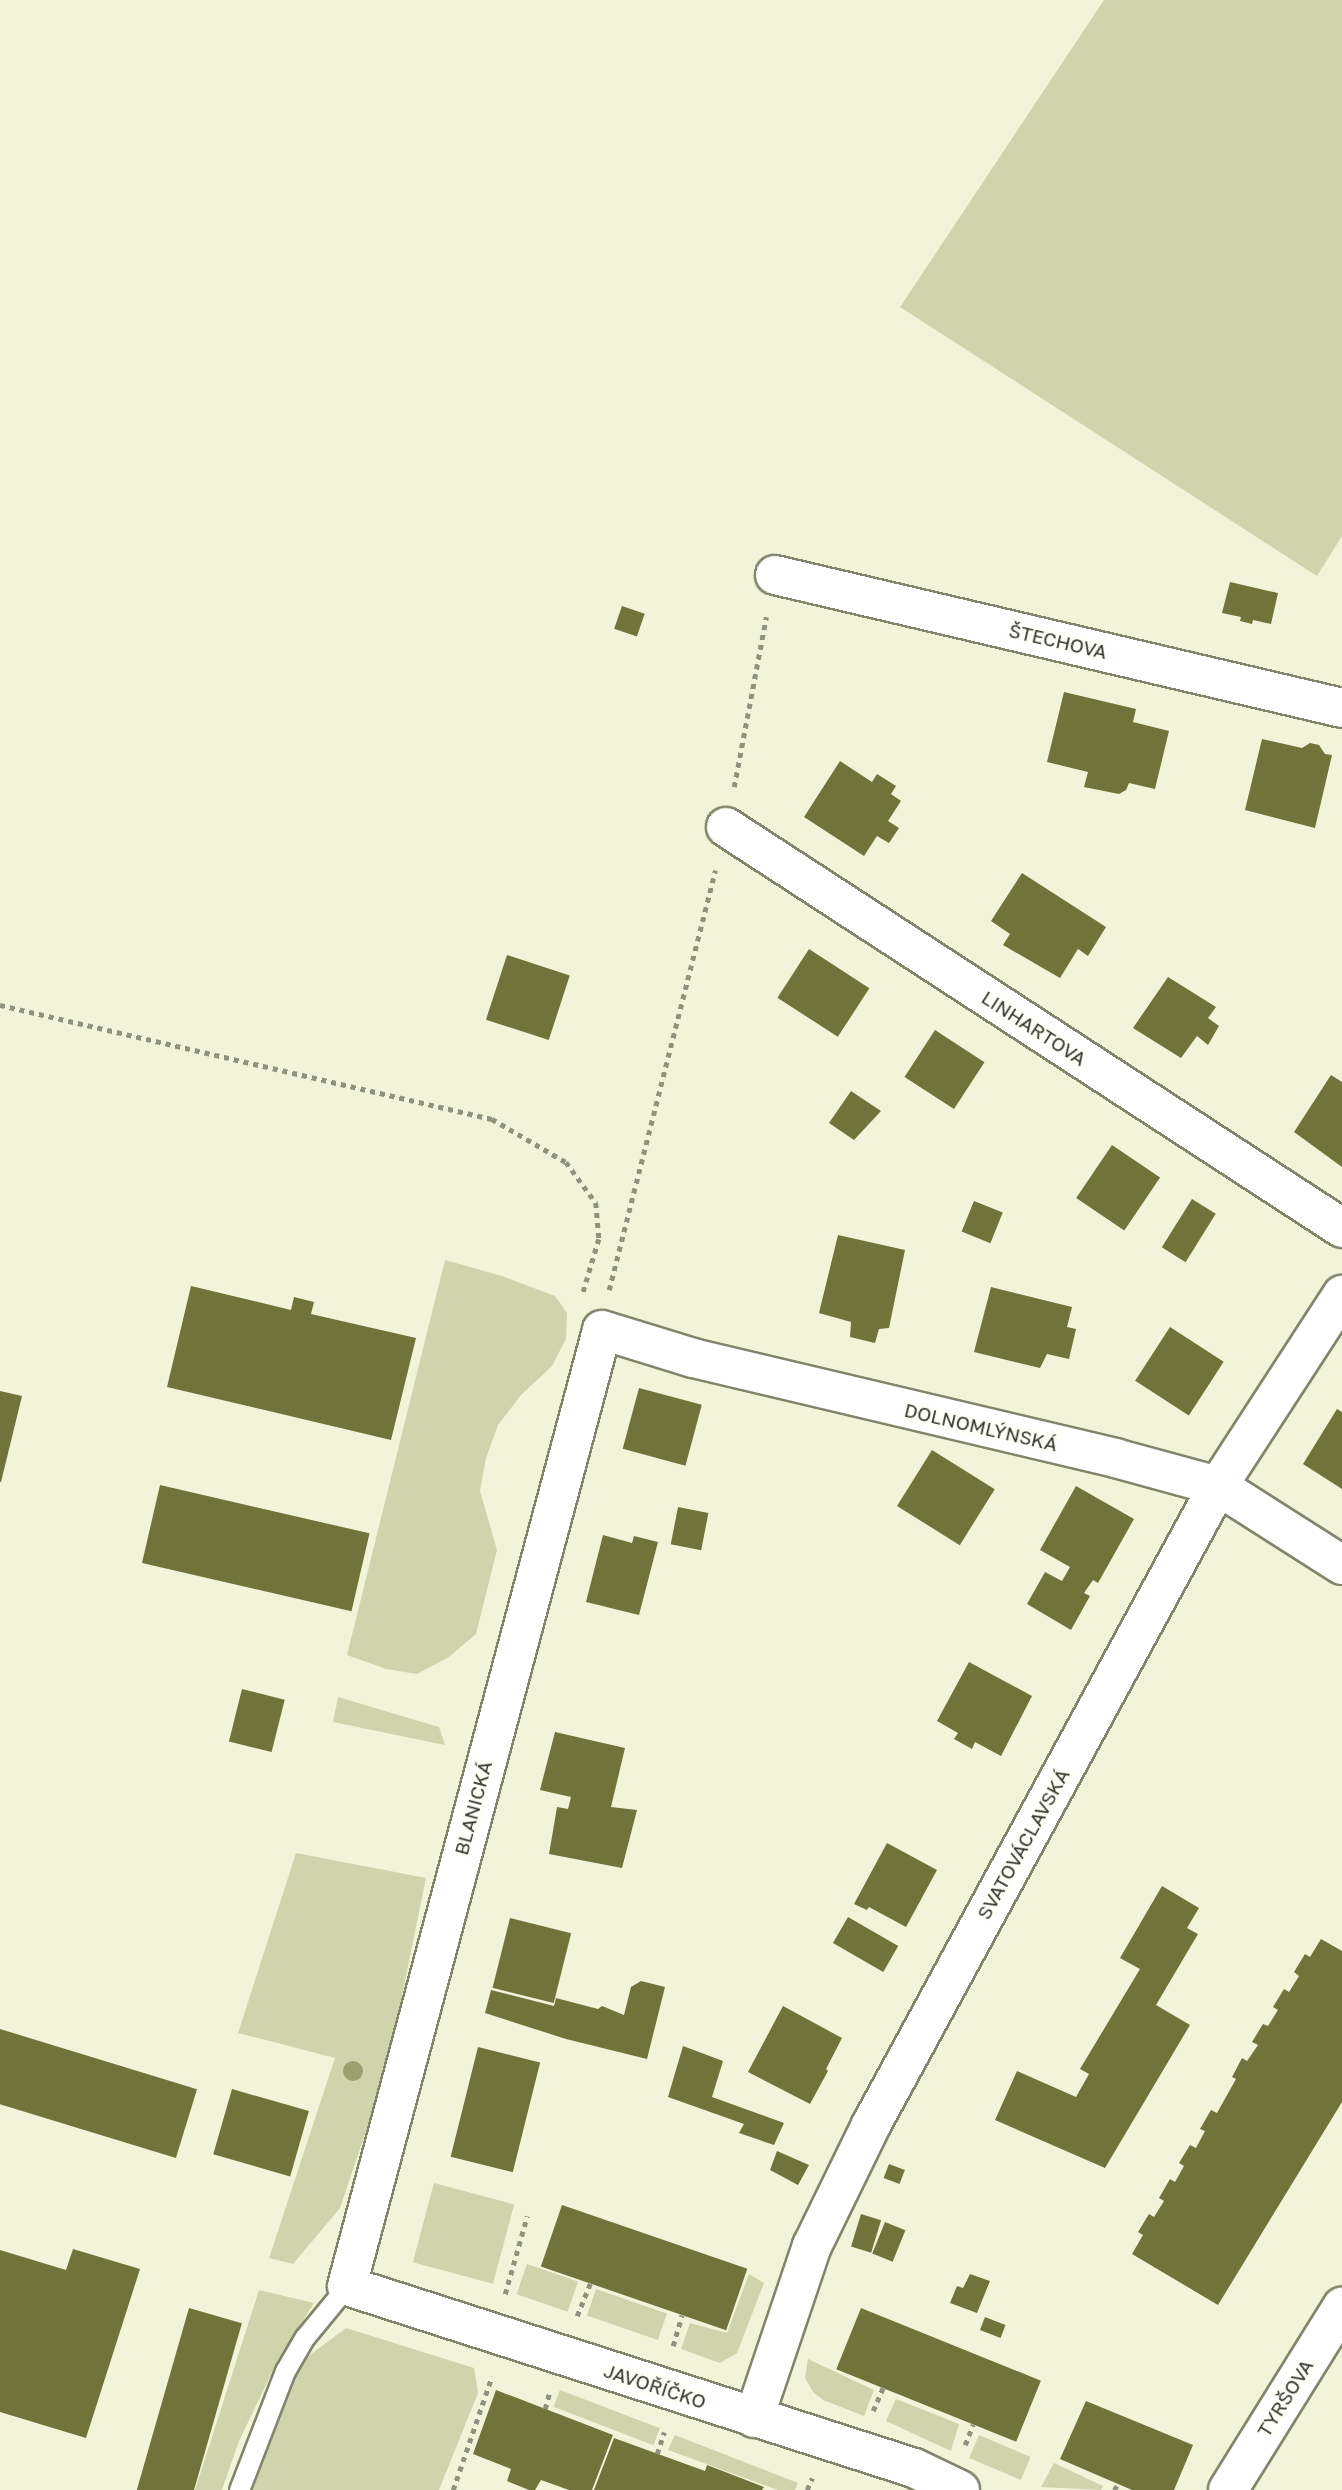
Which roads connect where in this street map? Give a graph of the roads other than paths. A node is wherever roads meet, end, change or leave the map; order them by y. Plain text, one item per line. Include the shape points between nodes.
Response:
1 (775, 575) road end
2 (1342, 708) edge
3 (726, 827) road end
4 (1342, 1228) edge
5 (1342, 1295) edge
6 (591, 1315) joint
7 (1218, 1486) junction
8 (1342, 1564) edge
9 (347, 2286) junction
10 (1342, 2307) edge
11 (754, 2418) junction
12 (239, 2490) edge
13 (960, 2490) edge
14 (1228, 2490) edge

1 - 2 street, ŠTECHOVA
3 - 4 street, LINHARTOVA
5 - 7 street, SVATOVÁCLAVSKÁ
6 - 7 street, DOLNOMLÝNSKÁ via 693,1358
6 - 9 street, BLANICKÁ
7 - 8 street, DOLNOMLÝNSKÁ
7 - 11 street, SVATOVÁCLAVSKÁ via 861,2145 812,2246
9 - 11 street, JAVOŘÍČKO
9 - 12 lane via 305,2337 285,2371
10 - 14 street, TYRŠOVA
11 - 13 street, JAVOŘÍČKO via 914,2468

